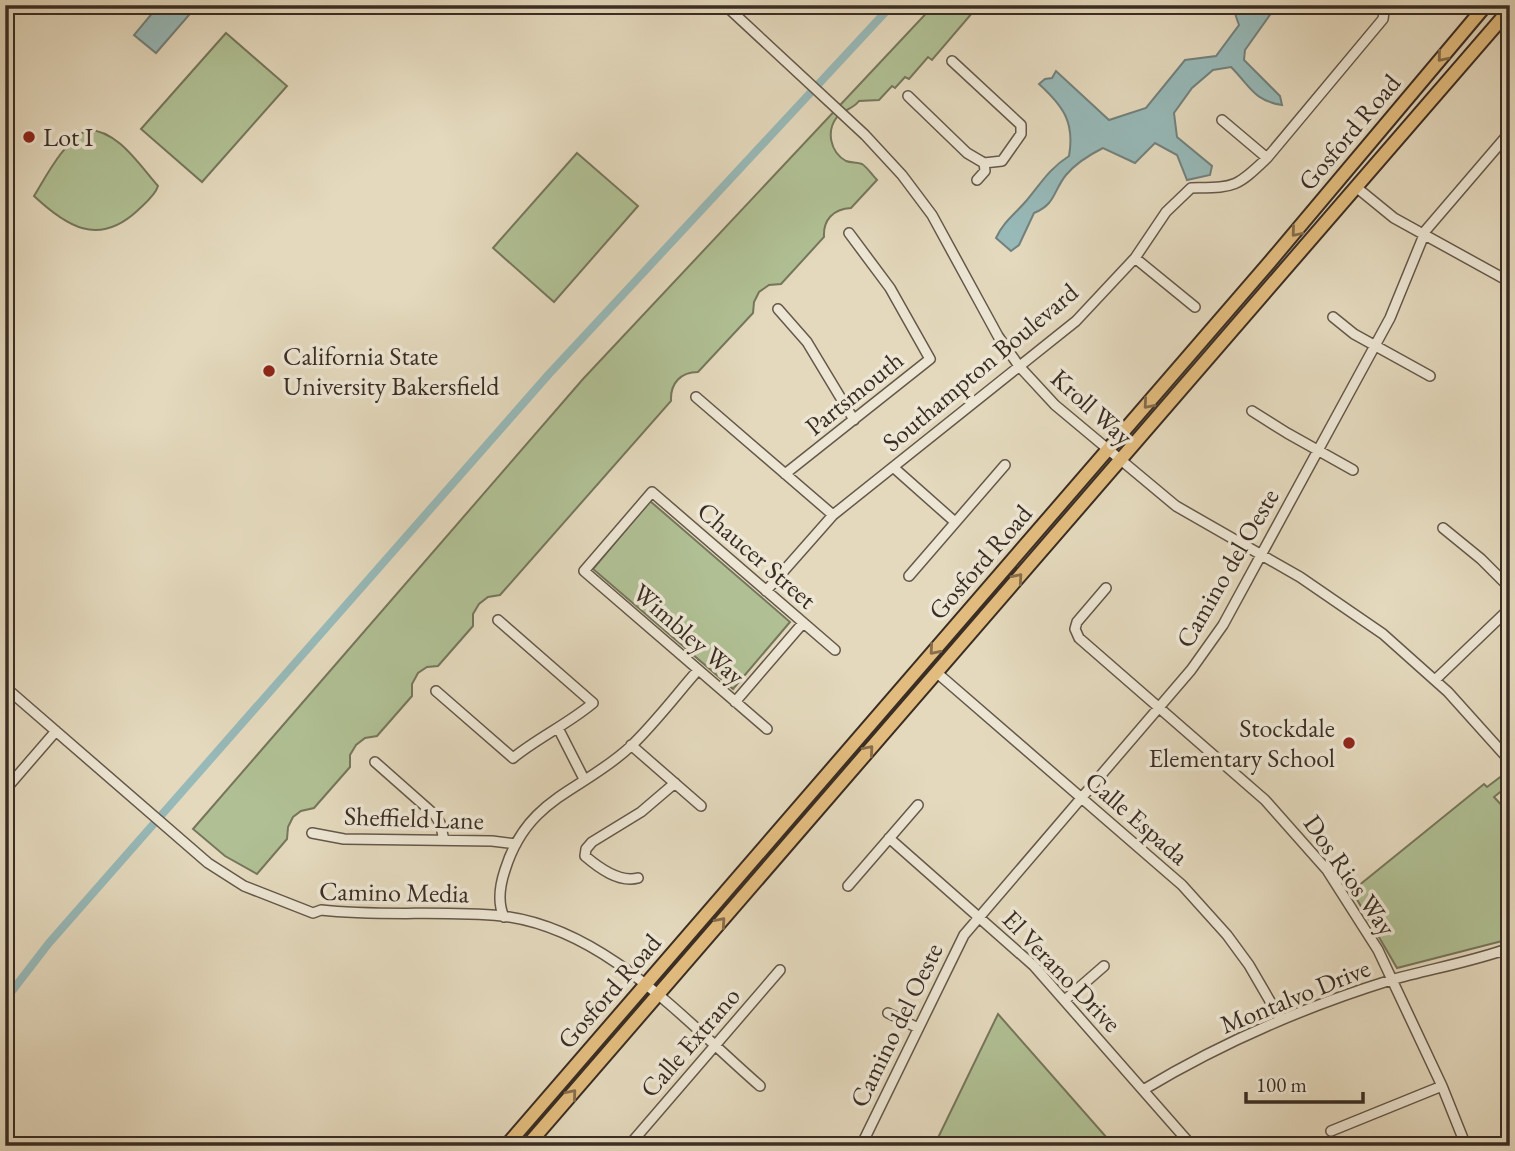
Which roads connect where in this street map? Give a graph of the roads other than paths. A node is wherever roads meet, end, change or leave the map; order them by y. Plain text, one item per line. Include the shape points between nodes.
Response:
1 (725, 5) edge
2 (1385, 5) edge
3 (1486, 5) edge
4 (1507, 10) edge
5 (952, 61) dead end
6 (908, 96) dead end
7 (1222, 120) dead end
8 (1510, 132) edge
9 (1267, 158) junction
10 (984, 163) junction
11 (977, 180) dead end
12 (1356, 187) junction
13 (849, 233) dead end
14 (1423, 235) junction
15 (1135, 258) junction
16 (1510, 282) edge
17 (1195, 307) dead end
18 (778, 309) dead end
19 (1333, 317) dead end
20 (1375, 346) junction
21 (1019, 366) junction
22 (1430, 376) dead end
23 (696, 397) dead end
24 (1252, 411) dead end
25 (854, 420) junction
26 (1107, 450) junction
27 (1318, 451) junction
28 (1120, 461) junction
29 (1005, 465) dead end
30 (893, 467) junction
31 (1353, 470) dead end
32 (785, 474) junction
33 (833, 515) junction
34 (955, 522) junction
35 (1443, 528) dead end
36 (1261, 555) junction
37 (584, 571) joint
38 (909, 576) dead end
39 (1106, 588) dead end
40 (1510, 588) edge
41 (766, 591) junction
42 (1510, 608) edge
43 (498, 620) dead end
44 (803, 623) junction
45 (835, 650) dead end
46 (698, 670) junction
47 (936, 672) junction
48 (1436, 680) junction
49 (5, 687) edge
50 (436, 691) dead end
51 (735, 702) junction
52 (1160, 707) junction
53 (558, 728) junction
54 (767, 729) dead end
55 (56, 731) junction
56 (631, 746) junction
57 (1510, 761) edge
58 (375, 762) dead end
59 (584, 779) junction
60 (675, 783) junction
61 (5, 790) edge
62 (1082, 797) junction
63 (701, 806) dead end
64 (918, 806) dead end
65 (312, 833) dead end
66 (890, 838) junction
67 (444, 840) junction
68 (516, 844) junction
69 (638, 878) dead end
70 (848, 886) dead end
71 (979, 916) junction
72 (504, 917) junction
73 (1506, 950) edge
74 (1104, 966) dead end
75 (1510, 966) edge
76 (780, 970) dead end
77 (1393, 980) junction
78 (645, 985) junction
79 (656, 995) junction
80 (1065, 1000) junction
81 (888, 1013) dead end
82 (1281, 1020) junction
83 (918, 1028) junction
84 (714, 1046) junction
85 (760, 1086) dead end
86 (1442, 1086) junction
87 (1143, 1090) junction
88 (1331, 1131) dead end
89 (634, 1144) edge
90 (506, 1146) edge
91 (527, 1146) edge
92 (861, 1146) edge
93 (1192, 1146) edge
94 (1466, 1146) edge

1 - 21 street, Kroll Way via 865,135 918,194
2 - 9 street, Southampton Boulevard via 1383,19
3 -> 26 main road, Gosford Road
4 - 12 main road, Gosford Road
5 - 10 street via 1021,125 1021,134 1002,161
6 - 10 street via 967,153
7 - 9 street
8 - 14 street, Camino del Oeste
9 - 15 street, Southampton Boulevard via 1231,187 1191,188 1166,212
10 - 11 street via 985,171
12 - 14 street
12 - 28 main road, Gosford Road
13 - 25 street, Partsmouth via 890,288 930,359
14 - 16 street
14 - 20 street, Camino del Oeste
15 - 17 street
15 - 21 street, Southampton Boulevard via 1076,321
18 - 25 street via 807,342
19 - 20 street
20 - 22 street
20 - 27 street, Camino del Oeste
21 - 26 street, Kroll Way
21 - 30 street, Southampton Boulevard
23 - 32 street
24 - 27 street
25 - 32 street, Partsmouth
26 - 28 street, Kroll Way
26 -> 78 main road, Gosford Road
27 - 31 street
27 - 36 street, Camino del Oeste
28 - 36 street, Kroll Way via 1176,506
47 -> 28 main road, Gosford Road
29 - 34 street
30 - 33 street, Southampton Boulevard
30 - 34 street
32 - 33 street
33 - 41 street, Southampton Boulevard
34 - 38 street
35 - 40 street
36 - 48 street, Kroll Way via 1363,618
36 - 52 street, Camino del Oeste via 1208,648
37 - 41 street, Chaucer Street via 652,492
37 - 46 street, Wimbley Way
39 - 52 street, Dos Rios Way via 1077,622 1079,638
41 - 44 street, Chaucer Street
42 - 48 street
43 - 53 street via 593,703
44 - 45 street, Chaucer Street
44 - 51 street
46 - 51 street, Wimbley Way
46 - 56 street
47 - 62 street, Calle Espada
79 -> 47 main road, Gosford Road
48 - 57 street, Kroll Way
49 - 55 street, Camino Media
50 - 53 street via 513,758
51 - 54 street, Wimbley Way
52 - 62 street, Camino del Oeste
52 - 77 street, Dos Rios Way via 1265,800 1308,846 1346,896
53 - 59 street
55 - 61 street
55 - 72 street, Camino Media via 225,875 259,893 313,913
56 - 59 street
56 - 60 street
58 - 67 street via 435,815
59 - 68 street via 542,810
60 - 63 street
60 - 69 street via 586,849 585,856 599,868 630,880
62 - 71 street, Camino del Oeste
62 - 82 street, Calle Espada via 1206,909 1249,965
64 - 66 street
65 - 67 street, Sheffield Lane via 344,839
66 - 70 street
66 - 71 street, El Verano Drive
67 - 68 street, Sheffield Lane
68 - 72 street via 500,890
71 - 80 street, El Verano Drive
71 - 83 street, Camino del Oeste via 958,944
72 - 78 street, Camino Media via 546,926 586,943
73 - 75 street
73 - 77 street, Montalvo Drive
74 - 80 street
76 - 84 street, Calle Extrano
77 - 82 street, Montalvo Drive
77 - 86 street, Dos Rios Way
78 - 79 street, Camino Media
78 - 90 main road, Gosford Road
79 - 84 street, Camino Media
91 -> 79 main road, Gosford Road
80 - 87 street, El Verano Drive
81 - 83 street
82 - 87 street, Montalvo Drive
83 - 92 street, Camino del Oeste
84 - 85 street, Camino Media
84 - 89 street, Calle Extrano
86 - 88 street
86 - 94 street, Dos Rios Way
87 - 93 street, El Verano Drive

